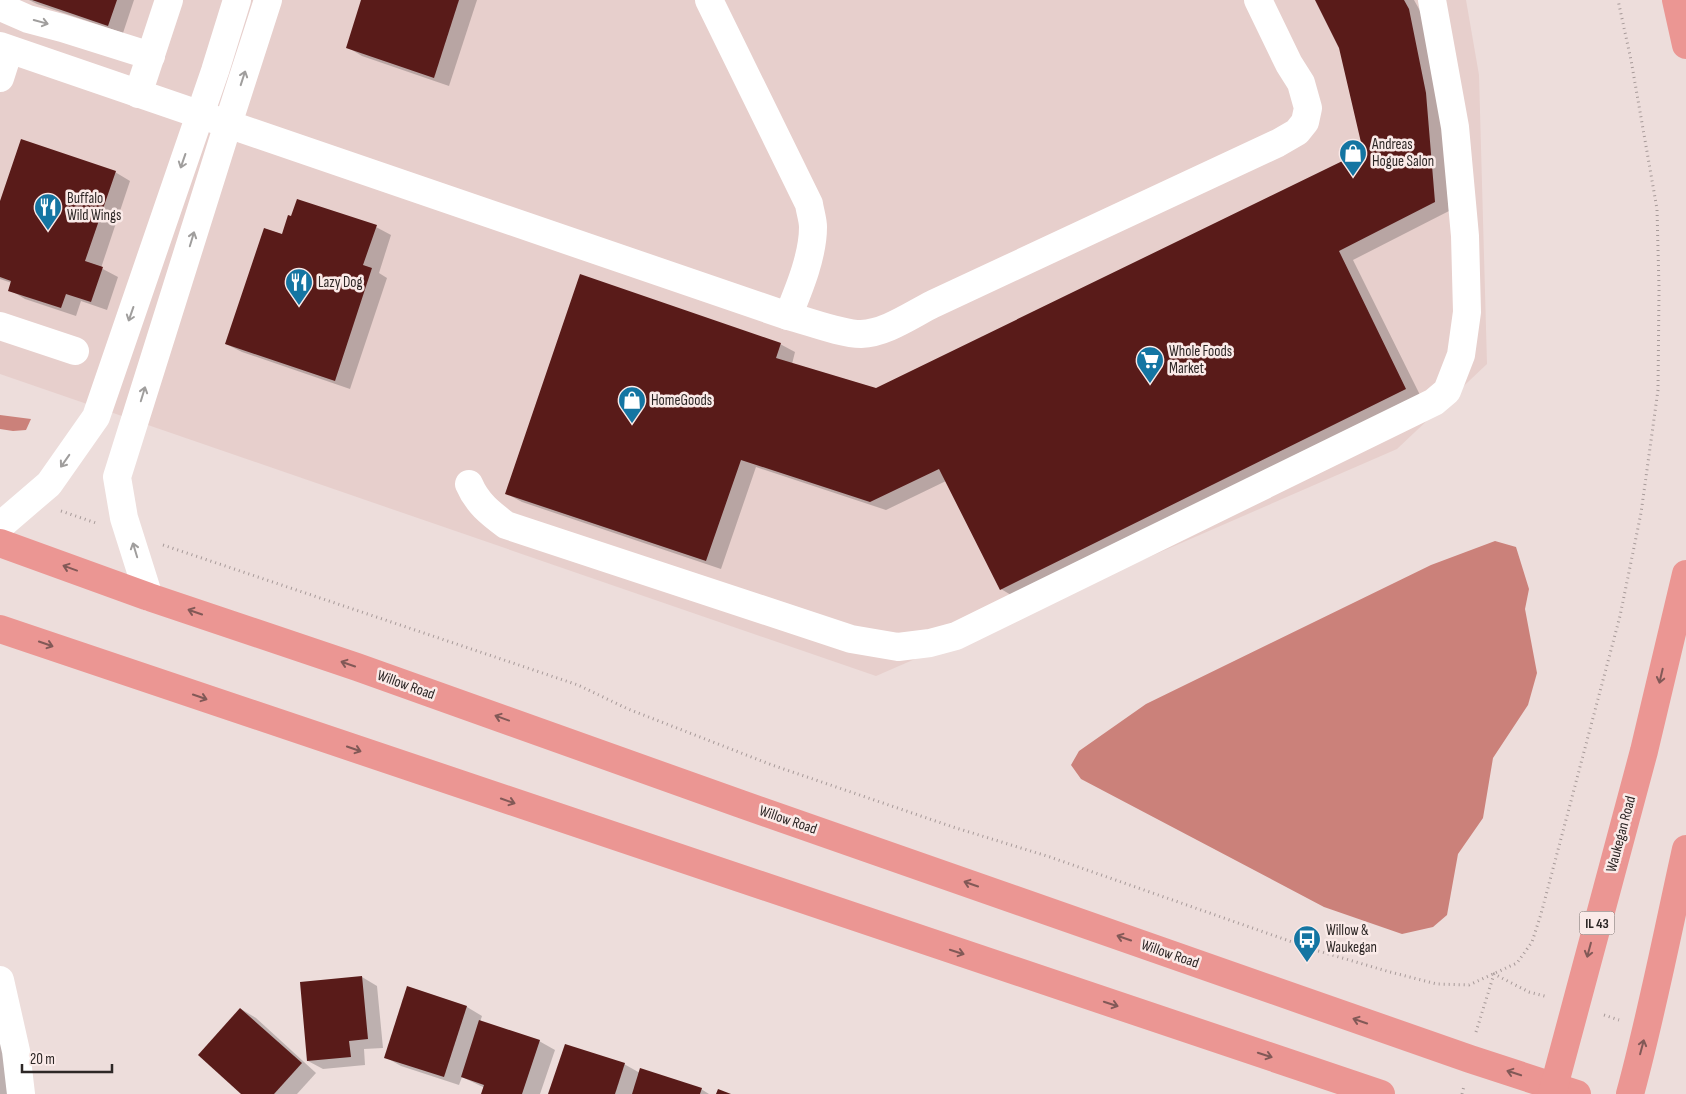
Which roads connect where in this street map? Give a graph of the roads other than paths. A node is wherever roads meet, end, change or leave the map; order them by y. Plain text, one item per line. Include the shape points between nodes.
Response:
1 (0, 0) edge
2 (169, 0) edge
3 (237, 0) edge
4 (268, 0) edge
5 (1258, 0) edge
6 (1432, 0) edge
7 (1676, 0) edge
8 (711, 2) edge
9 (1686, 45) edge
10 (5, 48) edge
11 (151, 56) junction
12 (0, 78) edge
13 (138, 94) junction
14 (199, 114) junction
15 (228, 124) junction
16 (788, 316) junction
17 (0, 326) edge
18 (75, 351) dead end
19 (469, 484) dead end
20 (0, 526) edge
21 (0, 543) edge
22 (1686, 574) edge
23 (149, 597) junction
24 (0, 629) edge
25 (1686, 848) edge
26 (0, 980) edge
27 (1561, 1091) edge
28 (21, 1094) edge
29 (1380, 1094) edge
30 (1630, 1094) edge

1 -> 11 street via 3,8 28,19
2 - 11 street
3 - 14 street
15 -> 4 street
5 - 16 street via 1301,83 1308,108 1305,122 1297,132 883,329 861,334
6 - 19 street via 1455,127 1465,236 1467,312 1461,355 1452,381 1447,391 1434,402 956,636 898,647 851,639 506,525 474,497
7 - 9 main road
8 - 16 street via 809,204 813,228 809,251 802,281
10 - 12 street
10 - 13 street
11 - 13 street
13 - 14 street
14 - 15 street
14 -> 20 street via 96,417 49,484
15 - 16 street
23 -> 15 street via 129,534 117,477
17 - 18 street
23 -> 21 main road, Willow Road
22 -> 27 main road, Waukegan Road / IL 43
27 -> 23 main road, Willow Road via 366,670
24 -> 29 main road
30 -> 25 main road
26 - 28 street via 16,1051

